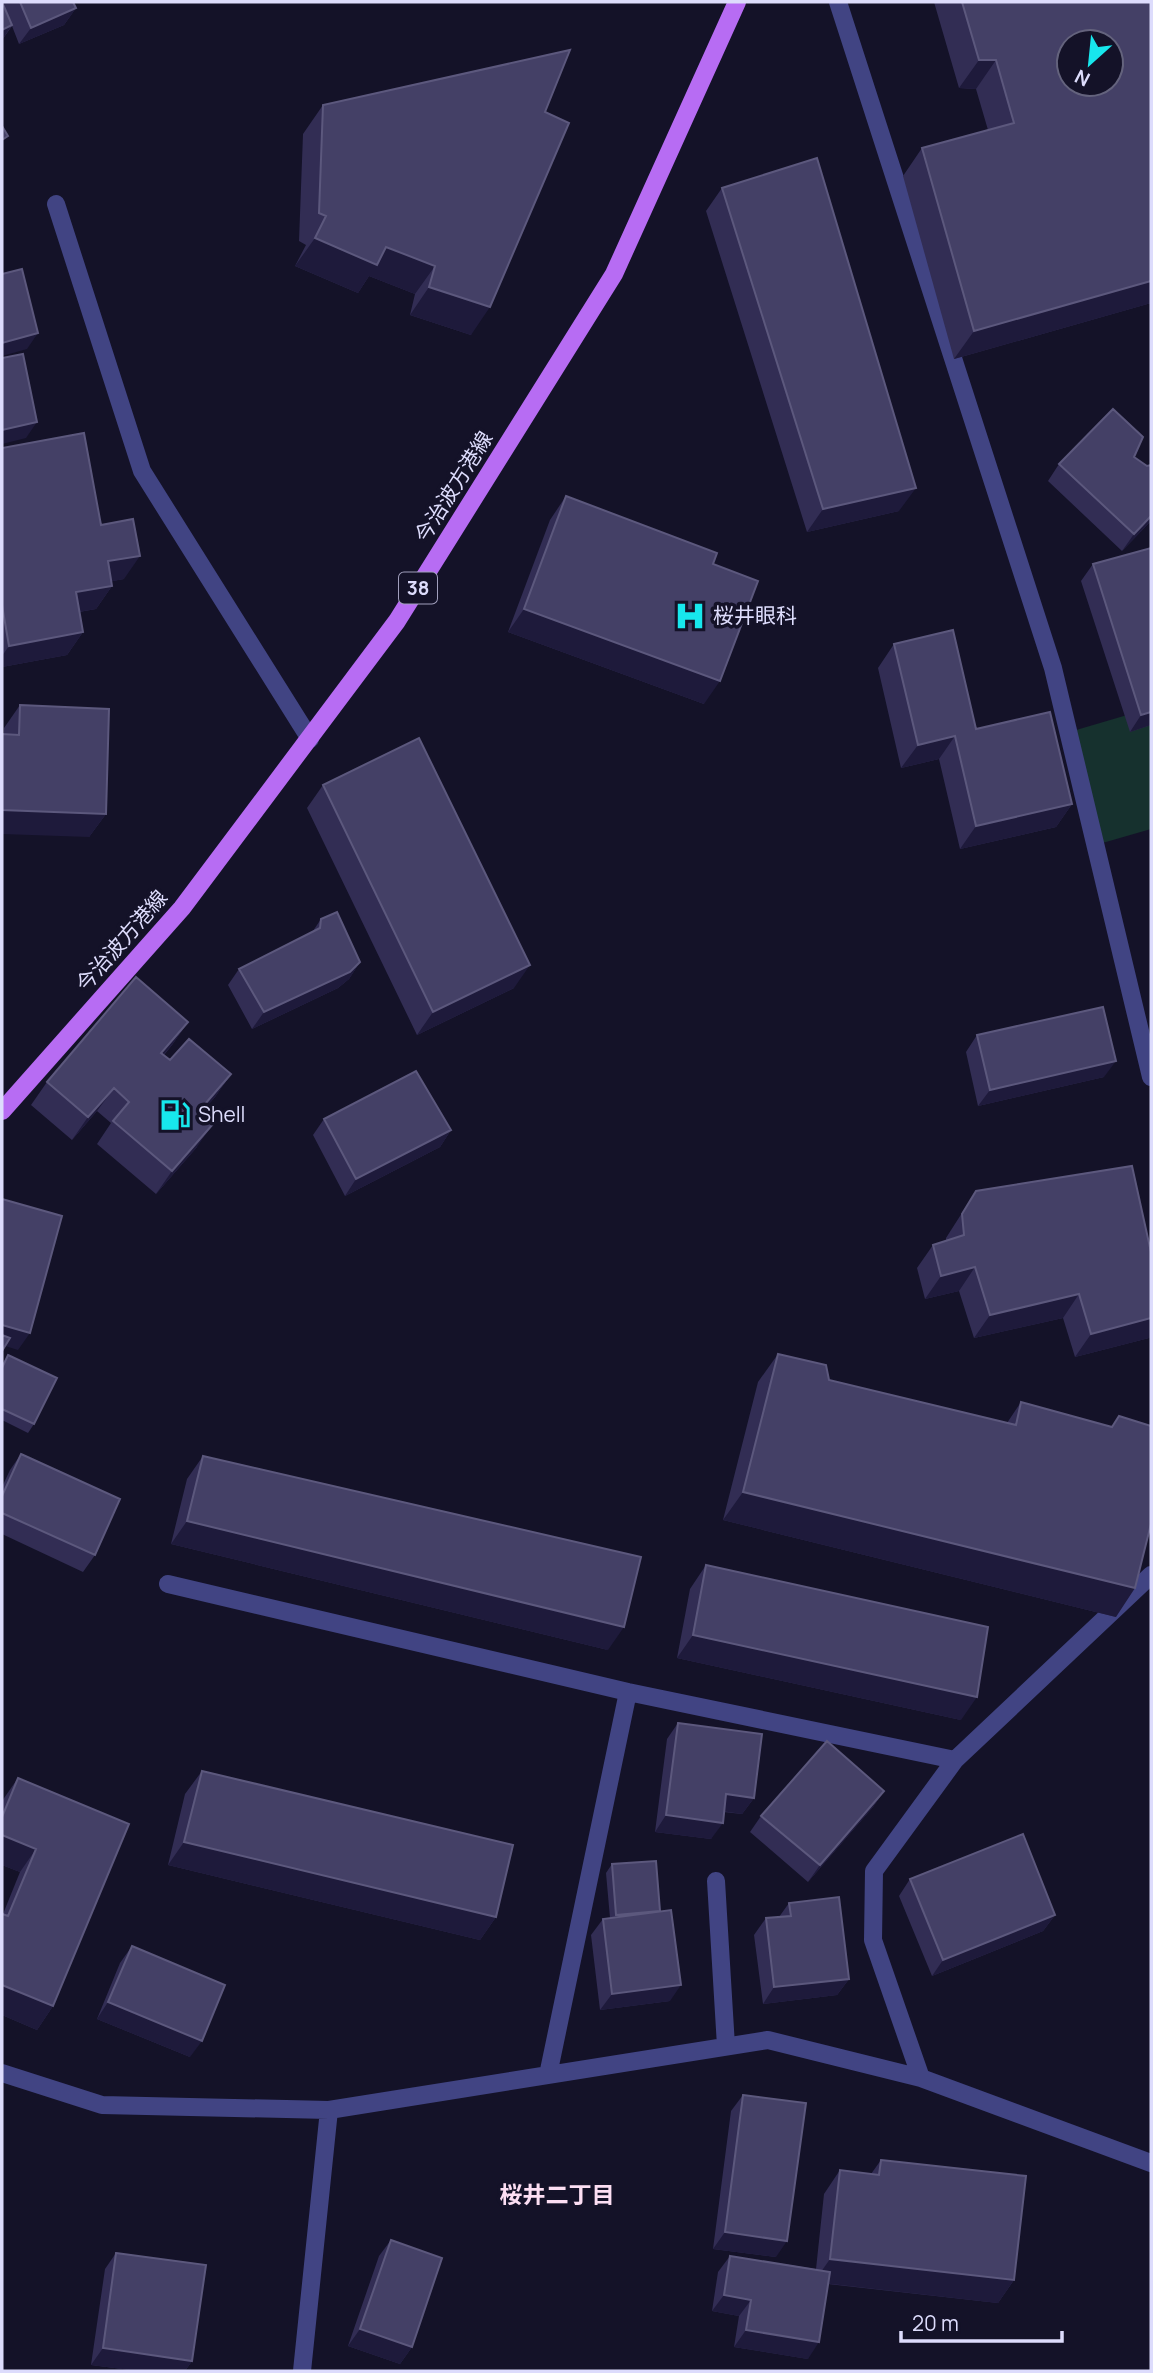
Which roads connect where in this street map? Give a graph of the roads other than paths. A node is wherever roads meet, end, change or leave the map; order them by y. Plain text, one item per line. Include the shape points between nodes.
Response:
1 (737, 2) edge
2 (838, 2) edge
3 (56, 204) dead end
4 (310, 739) junction
5 (1151, 1077) edge
6 (2, 1111) edge
7 (1151, 1575) edge
8 (168, 1584) dead end
9 (628, 1692) junction
10 (955, 1760) junction
11 (716, 1881) dead end
12 (726, 2046) junction
13 (2, 2073) edge
14 (548, 2075) junction
15 (921, 2078) junction
16 (330, 2110) junction
17 (1151, 2163) edge
18 (302, 2371) edge

1 - 4 main road, 今治波方港線 / 38 via 614,274 397,621
2 - 5 street via 1053,668
3 - 4 street via 142,471
4 - 6 main road, 今治波方港線 / 38 via 182,908
7 - 10 street
8 - 9 street
9 - 10 street
9 - 14 street
10 - 15 street via 874,1871 873,1940
11 - 12 street
12 - 14 street
12 - 15 street via 768,2040
13 - 16 street via 102,2105
14 - 16 street
15 - 17 street
16 - 18 street

